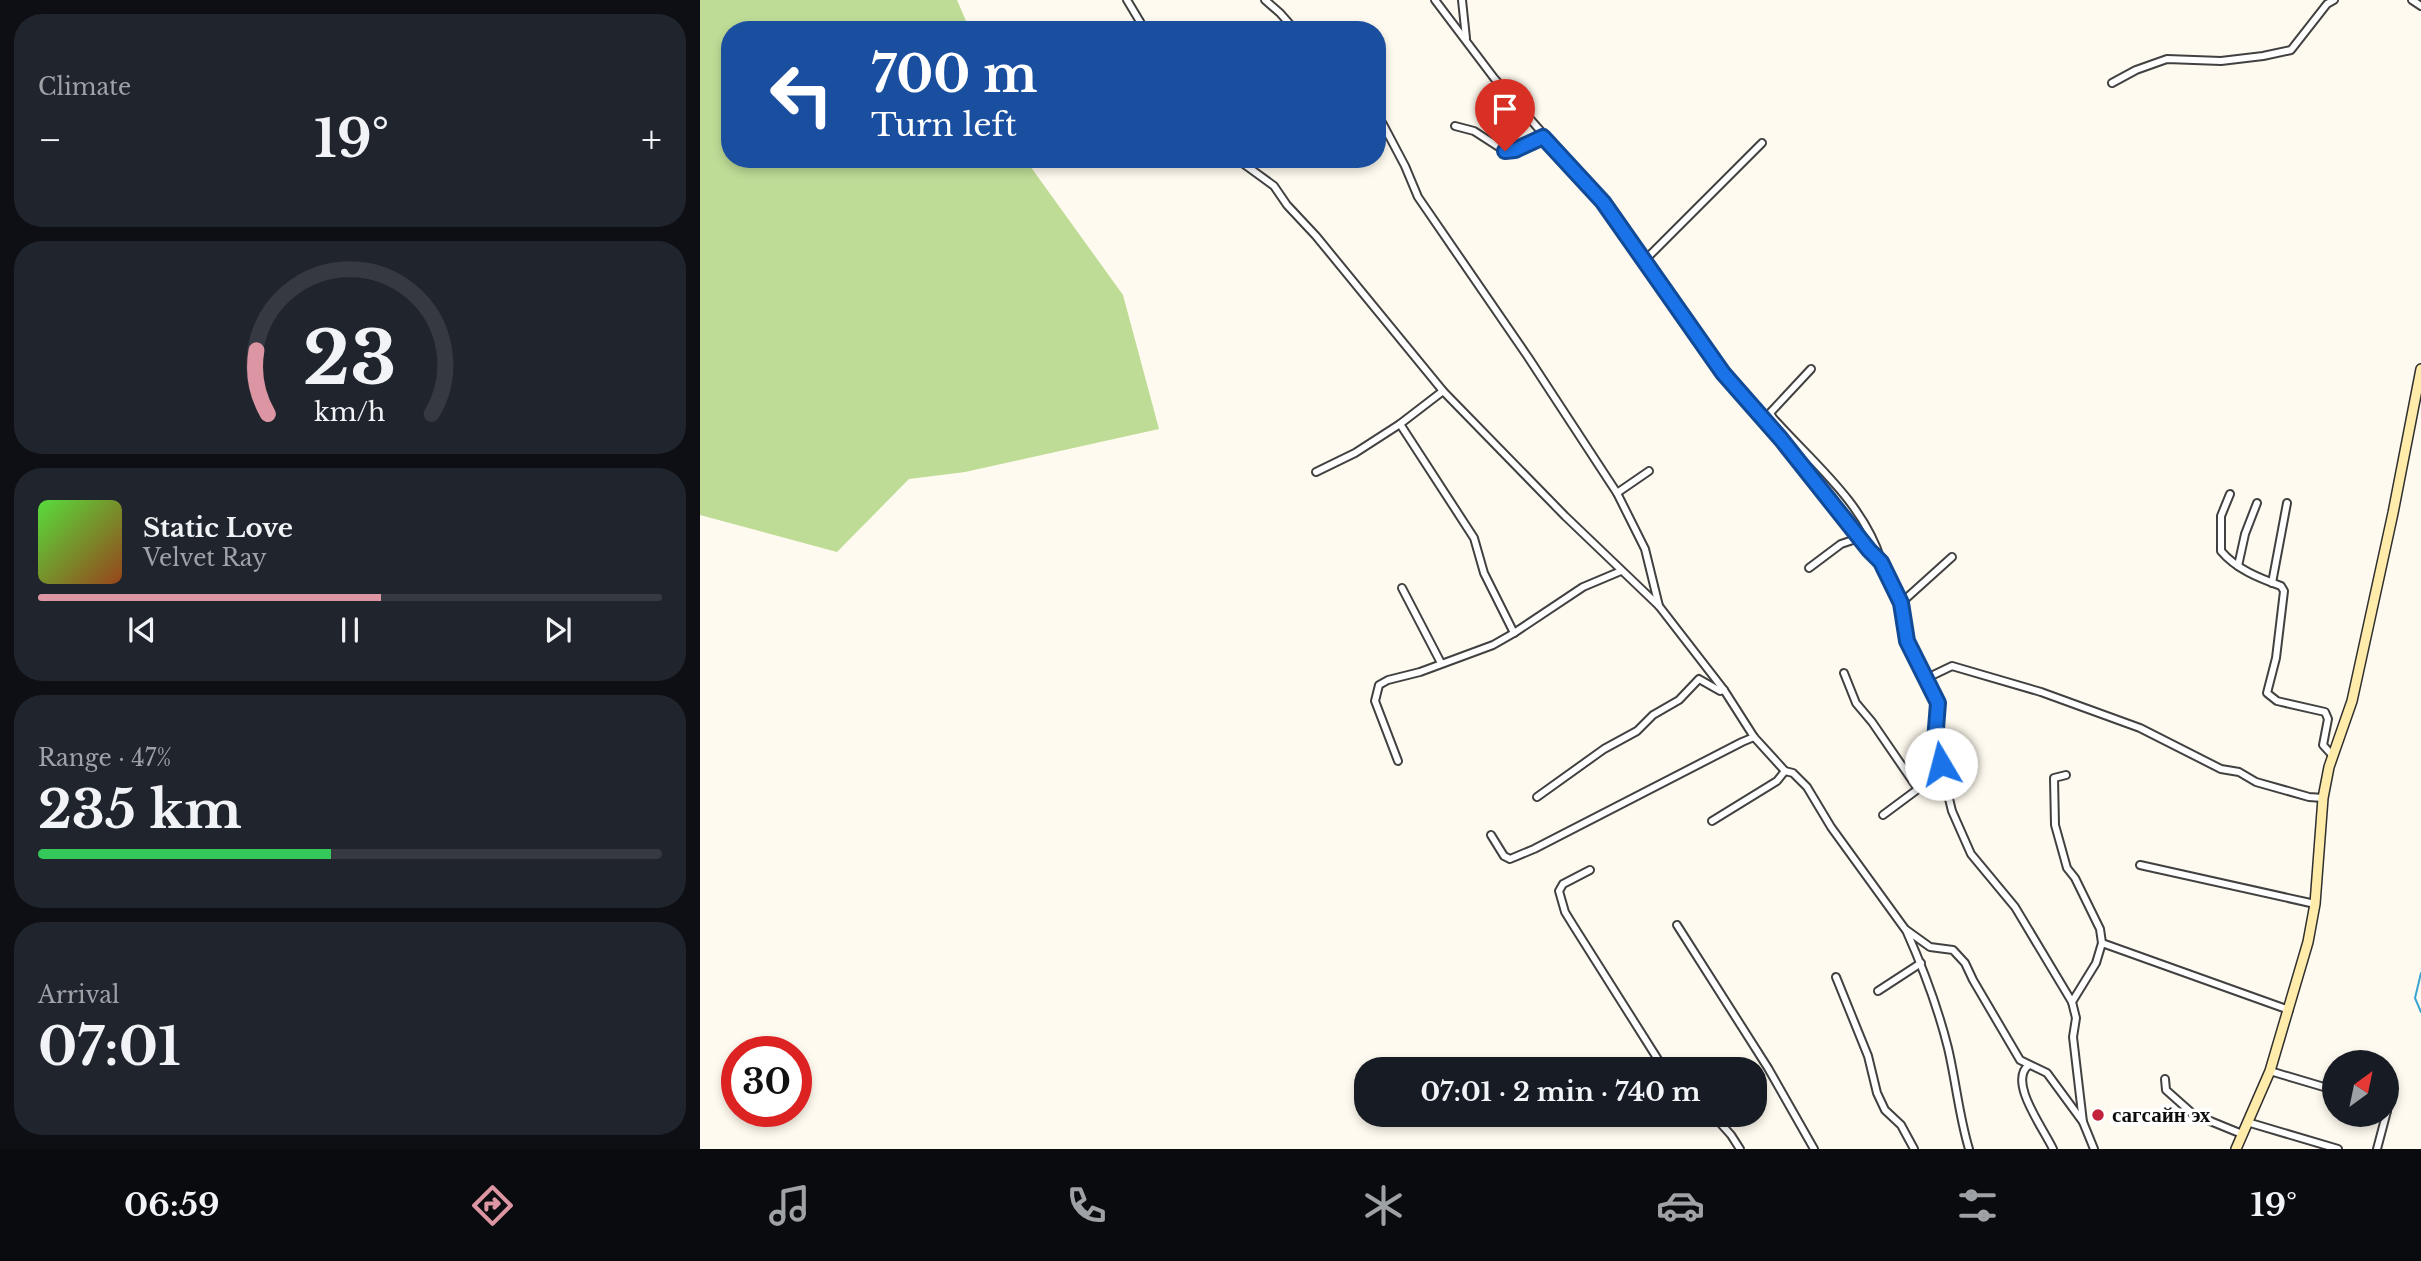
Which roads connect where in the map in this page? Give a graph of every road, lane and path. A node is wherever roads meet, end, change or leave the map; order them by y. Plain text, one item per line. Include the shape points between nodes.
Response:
1 (1127, 0) edge
2 (1265, 0) edge
3 (1435, 0) edge
4 (1462, 0) edge
5 (2334, 0) edge
6 (2412, 0) edge
7 (2421, 6) edge
8 (1140, 21) edge
9 (1287, 21) edge
10 (1466, 40) junction
11 (2112, 83) dead end
12 (1455, 126) dead end
13 (1386, 130) edge
14 (1543, 137) junction
15 (1762, 143) dead end
16 (1249, 168) edge
17 (1645, 260) junction
18 (1811, 369) dead end
19 (2421, 369) edge
20 (1443, 391) junction
21 (1400, 424) junction
22 (1781, 439) junction
23 (1797, 445) junction
24 (1649, 471) dead end
25 (1317, 472) dead end
26 (1617, 493) junction
27 (2230, 494) dead end
28 (2257, 503) dead end
29 (2287, 503) dead end
30 (1859, 538) junction
31 (1952, 557) dead end
32 (1881, 562) junction
33 (2238, 566) junction
34 (1809, 569) dead end
35 (1621, 571) junction
36 (2272, 583) junction
37 (1402, 588) dead end
38 (1901, 603) junction
39 (1659, 606) junction
40 (1514, 633) junction
41 (1441, 663) junction
42 (1844, 673) dead end
43 (1927, 678) junction
44 (1724, 690) junction
45 (1754, 737) junction
46 (2333, 756) junction
47 (1398, 761) dead end
48 (1786, 771) junction
49 (2066, 775) dead end
50 (1947, 788) junction
51 (1918, 789) junction
52 (1537, 797) dead end
53 (2323, 798) junction
54 (1883, 815) dead end
55 (1712, 821) dead end
56 (1491, 835) dead end
57 (2140, 865) dead end
58 (1590, 870) dead end
59 (2315, 904) junction
60 (1677, 925) dead end
61 (1905, 929) junction
62 (2102, 943) junction
63 (1921, 963) junction
64 (1836, 977) dead end
65 (1878, 991) dead end
66 (2072, 1002) junction
67 (2289, 1010) junction
68 (1656, 1057) edge
69 (2029, 1065) junction
70 (2270, 1071) junction
71 (2165, 1079) dead end
72 (2322, 1086) edge
73 (2083, 1122) junction
74 (2247, 1122) junction
75 (1724, 1127) edge
76 (2383, 1127) edge
77 (2242, 1134) junction
78 (1740, 1149) edge
79 (1814, 1149) edge
80 (1914, 1149) edge
81 (1969, 1149) edge
82 (2053, 1149) edge
83 (2094, 1149) edge
84 (2236, 1149) edge
85 (2338, 1149) edge
86 (2377, 1149) edge

1 - 8 street
2 - 9 street
3 - 10 street
4 - 10 street
5 - 11 street via 2291,50 2221,61 2167,59
6 - 7 street
10 - 14 street
12 - 14 street via 1474,131 1505,151
13 - 26 street via 1418,197
14 - 17 street via 1603,202
15 - 17 street
16 - 20 street via 1274,186
17 - 22 street via 1723,373
18 - 23 street via 1770,413
19 - 46 main road via 2352,701
20 - 21 street
20 - 35 street
21 - 25 street
21 - 40 street via 1474,538 1484,573
22 - 23 street
22 - 30 street
23 - 32 street via 1857,511 1874,537
24 - 26 street
26 - 39 street via 1646,550
27 - 33 street via 2221,516 2220,544 2221,551
28 - 33 street
29 - 36 street
30 - 32 street
30 - 34 street via 1841,544
31 - 38 street
32 - 38 street
33 - 36 street
35 - 39 street
35 - 40 street via 1583,587
36 - 46 street via 2281,586 2284,594 2267,692 2277,701 2325,712 2323,745
37 - 41 street
38 - 43 street via 1907,641
39 - 44 street
40 - 41 street
41 - 47 street via 1388,680 1376,690 1374,701
42 - 51 street via 1856,703
43 - 50 street via 1938,703 1935,741
43 - 53 street via 1952,666 2042,692 2140,728 2221,769
44 - 45 street
44 - 52 street via 1699,679 1637,731
45 - 48 street
45 - 56 street via 1510,859
46 - 53 main road
48 - 55 street via 1777,782
48 - 61 street via 1807,787
49 - 62 street via 2054,778 2056,825 2067,868 2100,929
50 - 51 street
50 - 66 street via 1971,855 2015,907
51 - 54 street
53 - 59 main road
57 - 59 street
58 - 68 street via 1563,884 1559,891 1565,912
59 - 67 main road
60 - 79 street
61 - 63 street
61 - 69 street via 1930,947 1953,950 1959,956 2020,1060
62 - 66 street via 2096,963
62 - 67 street
63 - 65 street
63 - 81 street via 1948,1048
64 - 80 street via 1877,1093
66 - 73 street via 2077,1018 2073,1037
67 - 70 main road
69 - 73 street via 2047,1073
69 - 82 street via 2020,1080 2023,1091
70 - 72 street
70 - 74 main road
71 - 77 street via 2166,1090 2193,1114
73 - 83 street
74 - 77 main road
74 - 85 street
75 - 78 street
76 - 86 street
77 - 84 main road

